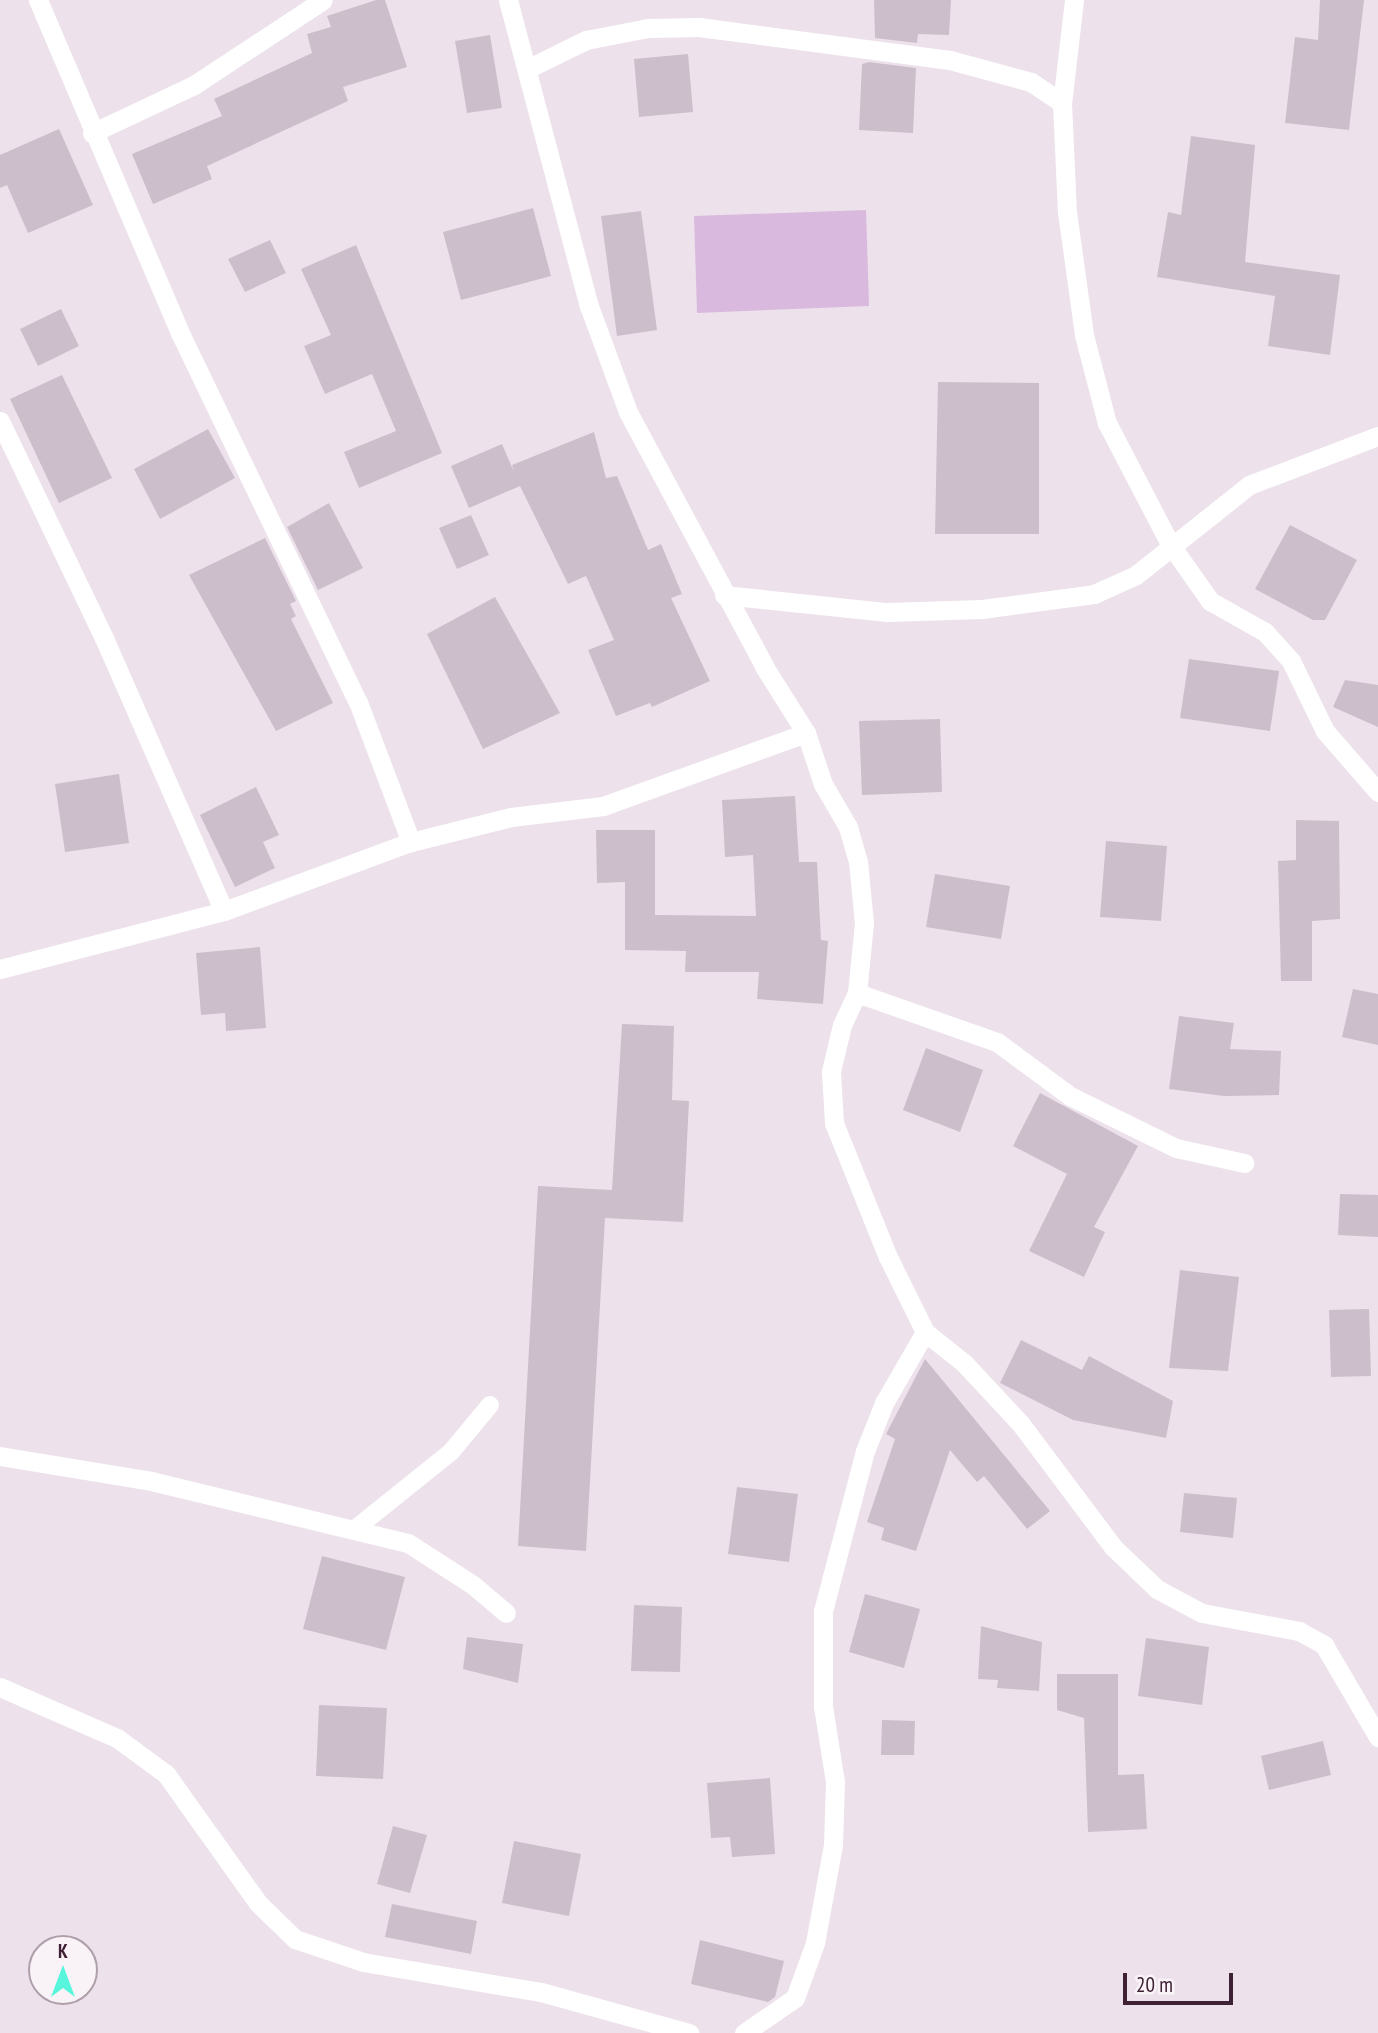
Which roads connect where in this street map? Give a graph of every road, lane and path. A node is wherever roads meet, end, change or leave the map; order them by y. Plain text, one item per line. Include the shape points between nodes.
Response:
1 (38, 0) edge
2 (323, 0) edge
3 (508, 0) edge
4 (1074, 0) edge
5 (527, 69) junction
6 (1062, 103) junction
7 (92, 133) junction
8 (0, 421) edge
9 (1375, 442) edge
10 (1170, 544) junction
11 (724, 595) junction
12 (806, 733) junction
13 (1378, 792) edge
14 (411, 842) junction
15 (224, 911) junction
16 (3, 965) edge
17 (857, 993) junction
18 (1244, 1163) dead end
19 (926, 1332) junction
20 (490, 1405) dead end
21 (0, 1456) edge
22 (355, 1529) junction
23 (506, 1614) dead end
24 (0, 1687) edge
25 (1378, 1737) edge
26 (689, 2033) edge
27 (744, 2033) edge

1 - 7 street
2 - 7 street via 194,85
3 - 5 street
4 - 6 street
5 - 6 street via 586,40 648,28 699,27 950,60 1031,82
5 - 11 street via 589,306 628,412
6 - 10 street via 1067,212 1084,335 1107,423
7 - 14 street via 181,335 358,702
8 - 15 street via 98,626
9 - 10 street via 1249,485
10 - 11 street via 1136,575 1094,594 982,609 887,612
10 - 13 street via 1210,601 1265,632 1291,661 1325,731
11 - 12 street
12 - 14 street via 603,806 510,817
12 - 17 street via 858,861 864,923
14 - 15 street
15 - 16 street
17 - 18 street via 997,1042 1070,1096 1176,1148
17 - 19 street via 842,1025 831,1071 834,1124 887,1257
19 - 25 street via 964,1363 1020,1423 1113,1547 1157,1590 1202,1614 1299,1631 1324,1645
19 - 27 street via 884,1403 865,1451 823,1611 823,1706 835,1783 834,1844 815,1943 795,1998
20 - 22 lane via 451,1452
21 - 22 street via 150,1481
22 - 23 street via 408,1543 473,1584
24 - 26 street via 117,1738 166,1774 258,1903 295,1939 363,1962 541,1992

